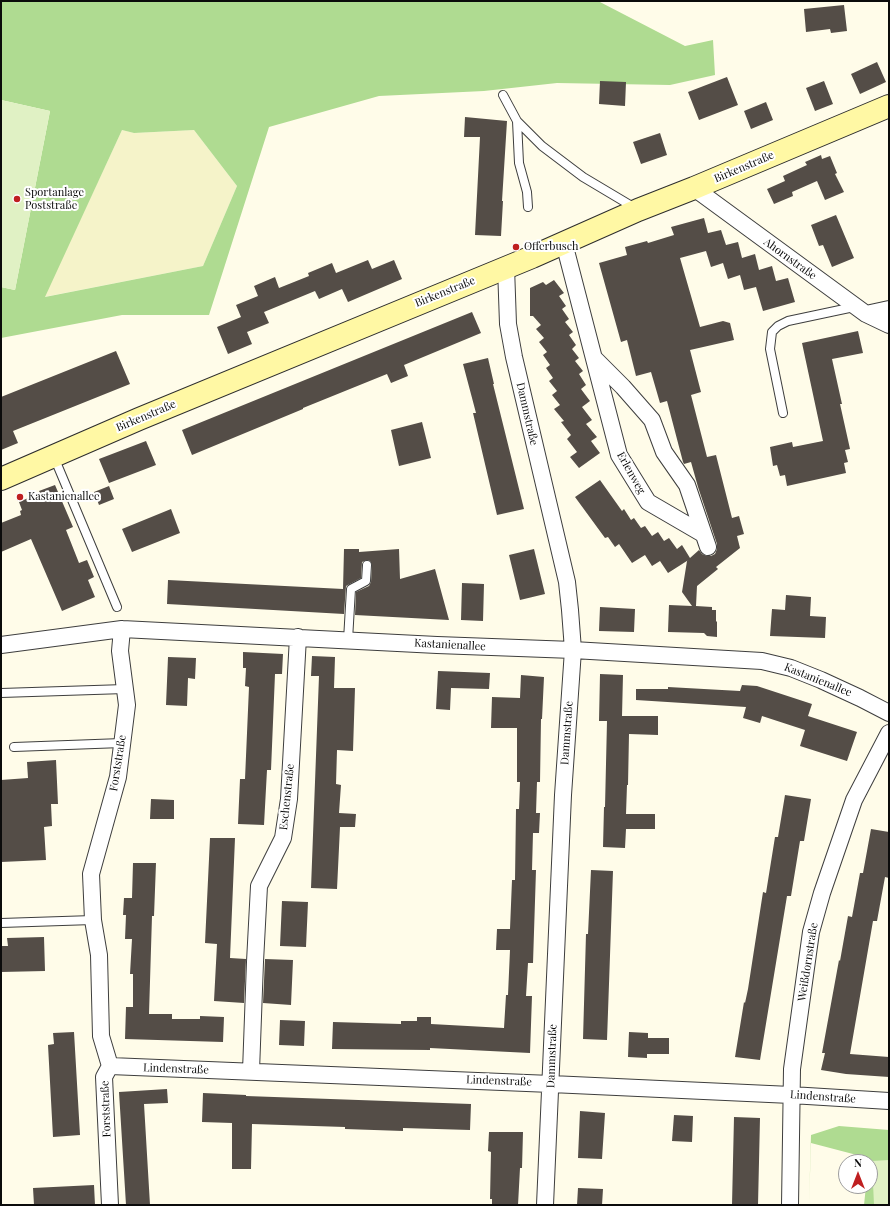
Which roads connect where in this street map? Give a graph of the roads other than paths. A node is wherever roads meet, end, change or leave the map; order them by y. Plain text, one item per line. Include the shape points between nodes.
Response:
1 (503, 95) dead end
2 (889, 106) edge
3 (517, 121) junction
4 (694, 188) junction
5 (528, 207) dead end
6 (638, 210) junction
7 (564, 243) junction
8 (506, 267) junction
9 (889, 309) edge
10 (861, 310) junction
11 (889, 325) edge
12 (593, 358) junction
13 (783, 413) dead end
14 (54, 456) junction
15 (1, 479) edge
16 (367, 565) dead end
17 (117, 608) dead end
18 (122, 629) junction
19 (298, 637) junction
20 (348, 640) junction
21 (1, 645) edge
22 (573, 650) junction
23 (125, 689) junction
24 (1, 693) edge
25 (889, 713) edge
26 (889, 733) edge
27 (122, 744) junction
28 (14, 747) dead end
29 (93, 920) junction
30 (1, 923) edge
31 (110, 1066) junction
32 (251, 1072) junction
33 (551, 1084) junction
34 (791, 1095) junction
35 (889, 1101) edge
36 (110, 1205) edge
37 (545, 1205) edge
38 (790, 1205) edge

1 - 3 lane
2 - 4 street, Birkenstraße
3 - 5 lane via 519,163 527,192
3 - 6 lane via 542,146 569,167
4 - 6 street, Birkenstraße
4 - 10 street, Ahornstraße
6 - 7 street, Birkenstraße
7 - 8 street, Birkenstraße
7 - 12 street, Erlenweg
8 - 14 street, Birkenstraße
8 - 22 street, Dammstraße via 508,324 566,582
9 - 10 street
10 - 11 street, Ahornstraße
10 - 13 lane via 788,321 772,332 770,349
12 - 12 street, Erlenweg via 618,455 648,502 705,541 687,485 664,452 652,420
14 - 15 street, Birkenstraße
14 - 17 lane
16 - 20 lane via 366,581 351,589
18 - 19 street, Kastanienallee
18 - 21 street, Kastanienallee
18 - 23 street, Forststraße via 120,651
19 - 20 street, Kastanienallee
19 - 32 street, Eschenstraße via 290,799 283,838 259,886
20 - 22 street, Kastanienallee
22 - 25 street, Kastanienallee via 762,661 791,668 821,680
22 - 33 street, Dammstraße via 563,795
23 - 24 lane
23 - 27 street, Forststraße
26 - 34 street, Weißdornstraße via 854,800 811,932 793,1061
27 - 28 lane
27 - 29 street, Forststraße via 118,777 91,874
29 - 30 lane
29 - 31 street, Forststraße via 99,955 101,1036
31 - 32 street, Lindenstraße
31 - 36 street, Forststraße via 104,1077
32 - 33 street, Lindenstraße
33 - 34 street, Lindenstraße
33 - 37 street, Dammstraße
34 - 35 street, Lindenstraße
34 - 38 street, Weißdornstraße

